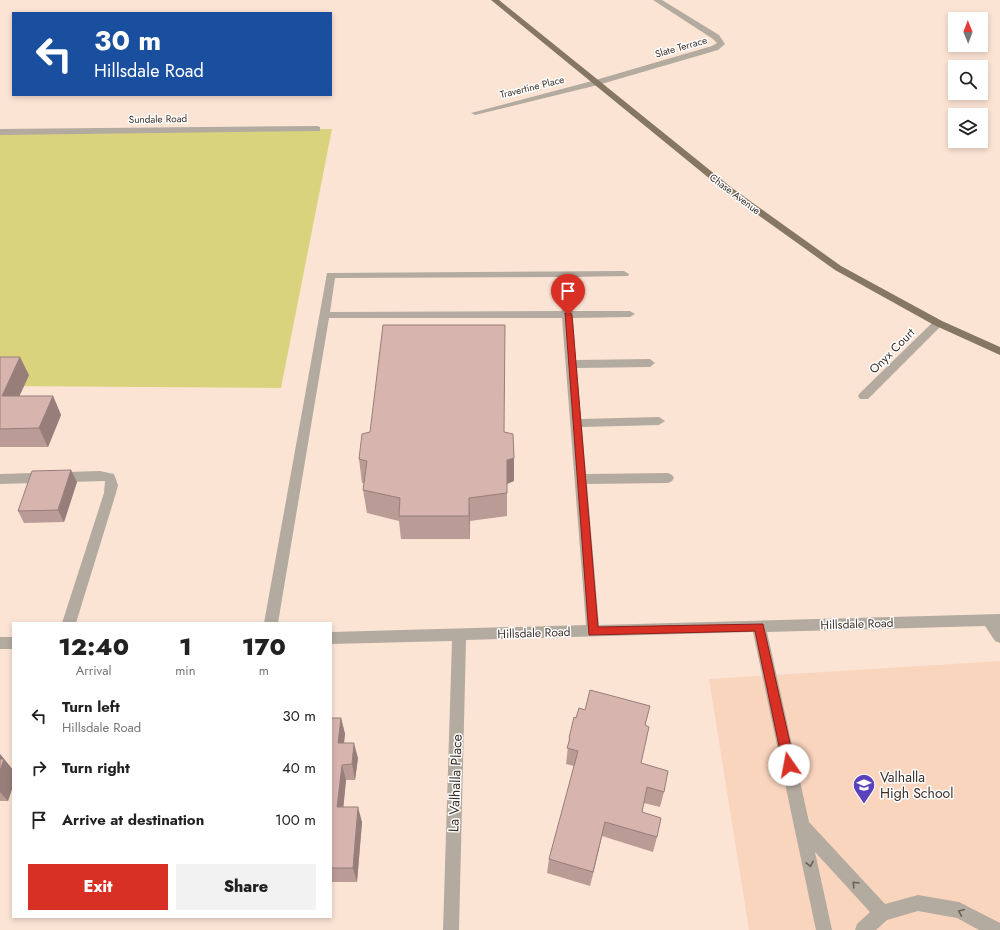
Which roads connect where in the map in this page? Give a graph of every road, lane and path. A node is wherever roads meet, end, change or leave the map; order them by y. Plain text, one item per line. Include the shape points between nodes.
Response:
1 (495, 0) edge
2 (657, 0) edge
3 (595, 83) junction
4 (476, 113) dead end
5 (317, 129) dead end
6 (0, 132) edge
7 (564, 274) junction
8 (624, 274) dead end
9 (630, 314) dead end
10 (324, 315) junction
11 (568, 315) junction
12 (938, 323) junction
13 (1000, 350) edge
14 (571, 364) junction
15 (650, 364) dead end
16 (864, 396) dead end
17 (659, 421) dead end
18 (577, 423) junction
19 (668, 478) dead end
20 (0, 479) edge
21 (581, 479) junction
22 (994, 620) edge
23 (69, 622) edge
24 (271, 622) edge
25 (759, 627) junction
26 (593, 632) junction
27 (459, 635) junction
28 (1000, 637) edge
29 (332, 638) edge
30 (0, 643) edge
31 (12, 643) edge
32 (802, 826) junction
33 (882, 913) junction
34 (451, 930) edge
35 (824, 930) edge
36 (863, 930) edge
37 (996, 930) edge

1 - 3 main road, Chase Avenue
2 - 3 street, Slate Terrace via 716,37 721,44 715,48
3 - 4 street, Travertine Place
3 - 12 main road, Chase Avenue via 729,190 838,268
5 - 6 street, Sundale Road
7 - 8 street
7 - 10 street via 331,275
7 - 11 street
9 - 11 street
10 - 11 street
10 - 24 street
11 - 14 street
12 - 13 main road, Chase Avenue
12 - 16 street, Onyx Court
14 - 15 street
14 - 18 street
17 - 18 street
18 - 21 street
19 - 21 street
20 - 23 street via 100,476 110,478 110,493
21 - 26 street
22 - 25 street, Hillsdale Road
22 - 28 street
25 - 26 street, Hillsdale Road
25 - 32 street
26 - 27 street, Hillsdale Road
27 - 29 street, Hillsdale Road
27 - 34 street, La Valhalla Place
30 - 31 street
33 -> 32 street
32 -> 35 street
33 - 36 street
37 -> 33 street via 959,910 918,903

